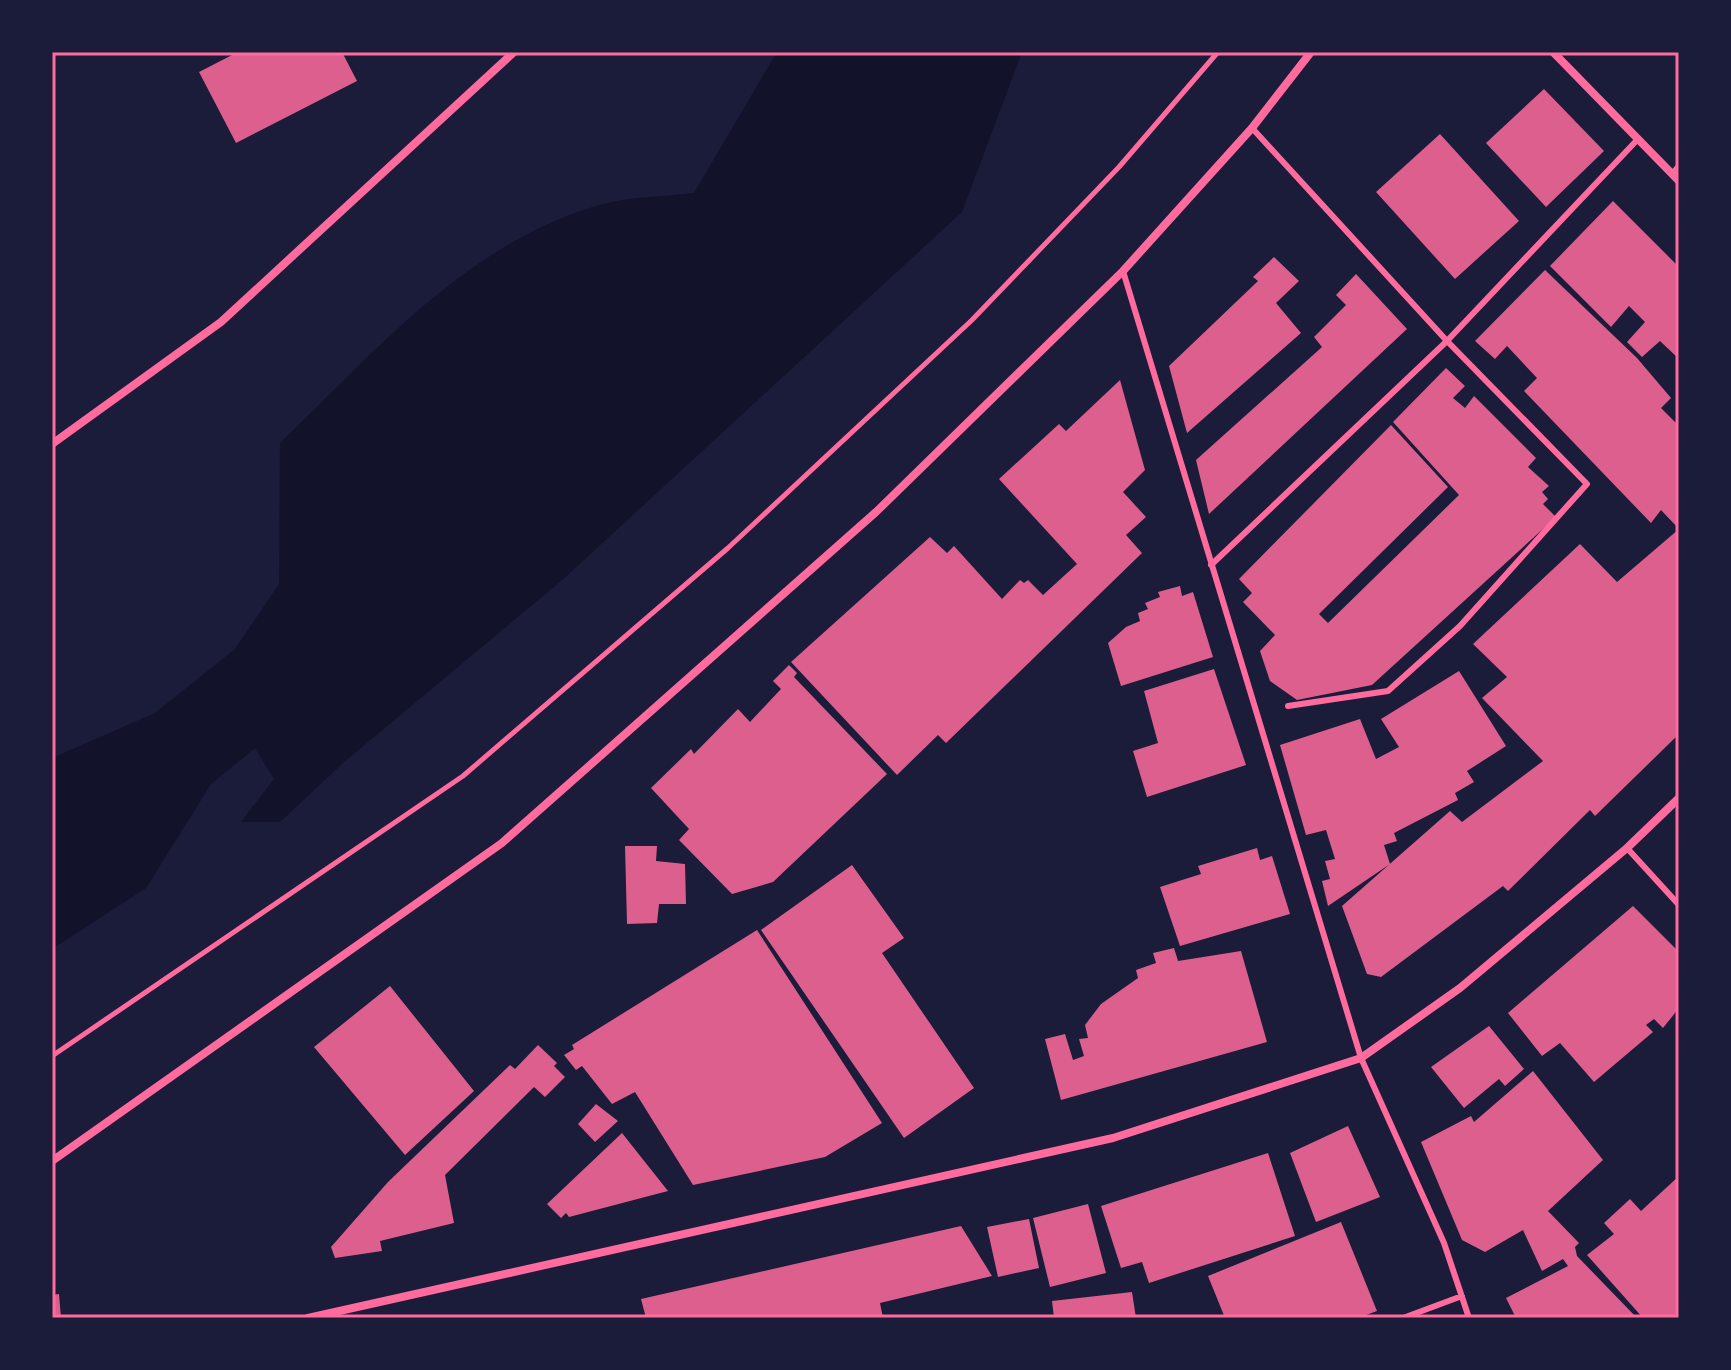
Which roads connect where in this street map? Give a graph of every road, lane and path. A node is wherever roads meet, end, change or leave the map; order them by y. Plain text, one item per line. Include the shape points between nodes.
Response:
1 (514, 52) edge
2 (1218, 52) edge
3 (1311, 52) edge
4 (1553, 52) edge
5 (1252, 128) junction
6 (1638, 139) junction
7 (1677, 174) edge
8 (1123, 271) junction
9 (1447, 341) junction
10 (52, 444) edge
11 (1211, 565) junction
12 (1288, 706) dead end
13 (1679, 798) edge
14 (1627, 848) junction
15 (1679, 905) edge
16 (52, 1056) edge
17 (1361, 1058) junction
18 (52, 1161) edge
19 (1462, 1296) junction
20 (308, 1318) edge
21 (1403, 1318) edge
22 (1469, 1318) edge

1 - 10 street via 221,322
2 - 16 path via 1119,167 972,320 728,548 463,776
3 - 5 street
4 - 6 street
5 - 8 street
5 - 9 lane
6 - 7 street
6 - 9 lane
8 - 11 lane
8 - 18 street via 876,512 502,843
9 - 11 lane
9 - 12 lane via 1587,484 1460,626 1388,691
11 - 17 lane
13 - 14 street
14 - 15 lane
14 - 17 street via 1460,988
17 - 19 lane via 1444,1243
17 - 20 street via 1113,1138
19 - 21 lane
19 - 22 lane

